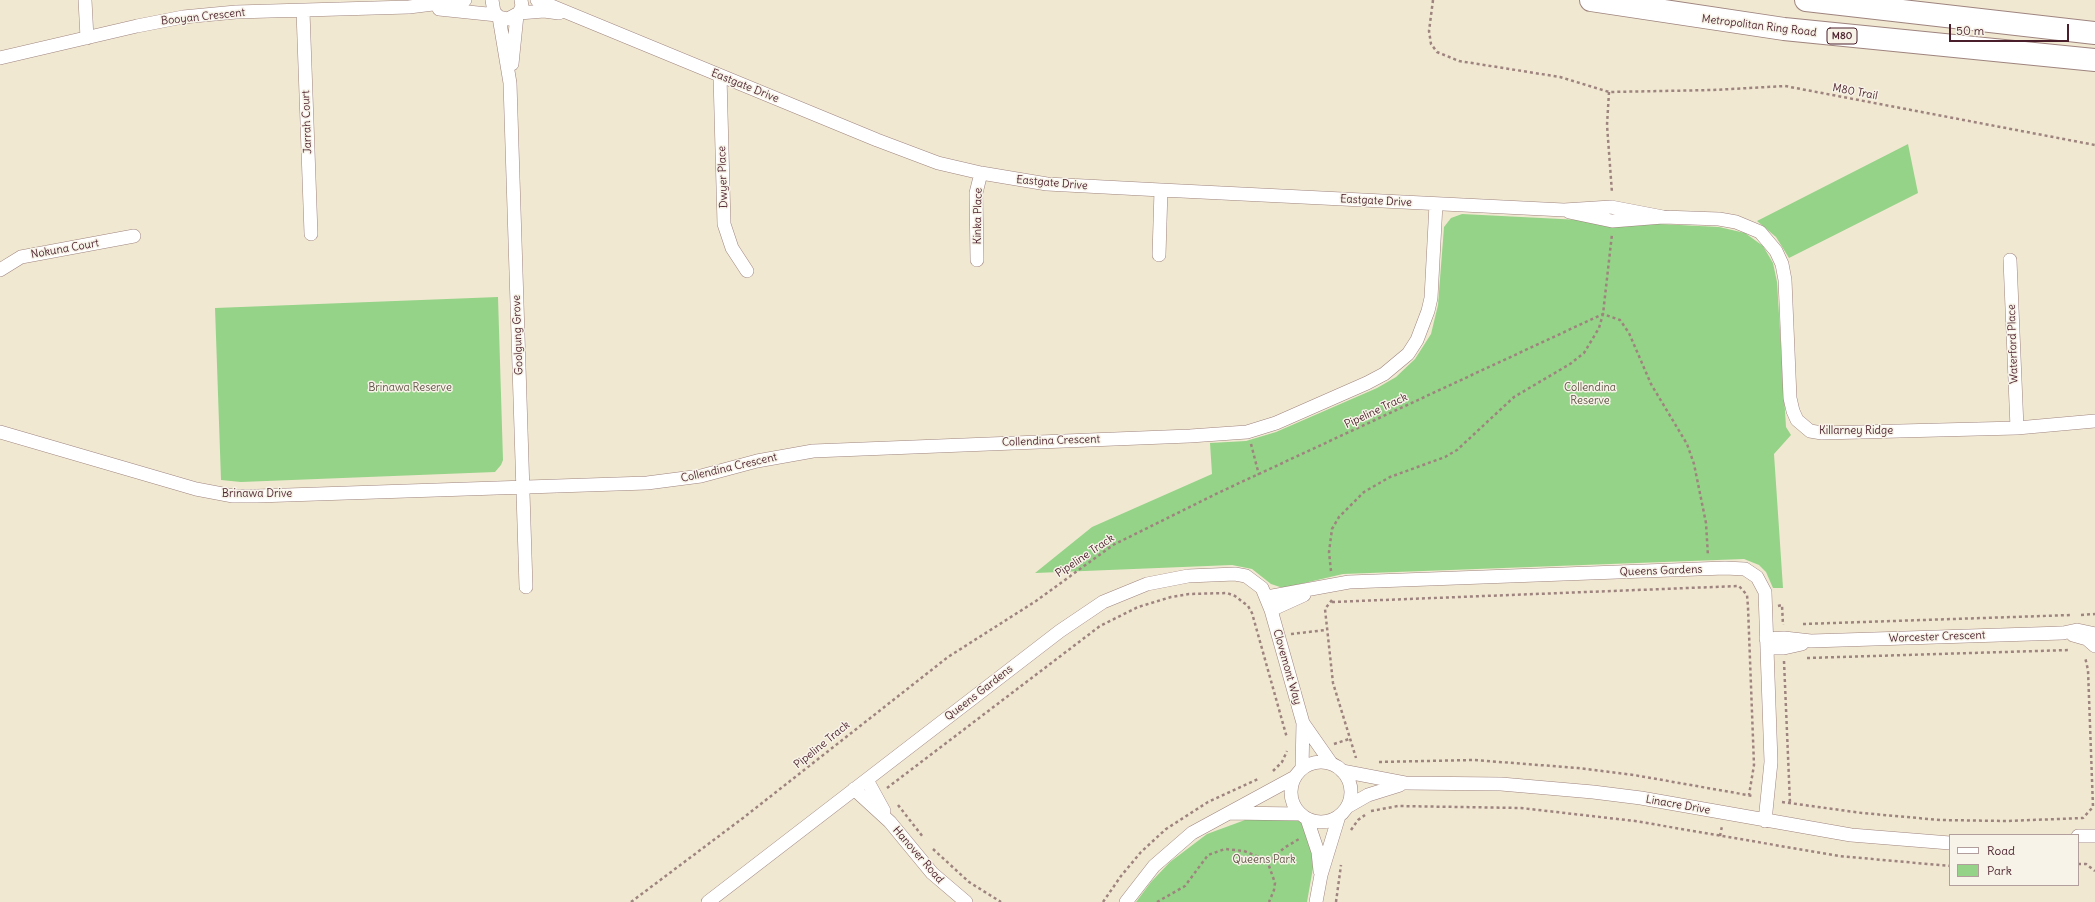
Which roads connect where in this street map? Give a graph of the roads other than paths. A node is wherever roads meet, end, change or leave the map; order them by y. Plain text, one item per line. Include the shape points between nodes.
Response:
1 (85, 0) edge
2 (465, 0) edge
3 (492, 0) edge
4 (521, 0) edge
5 (537, 0) edge
6 (1591, 0) edge
7 (1806, 0) edge
8 (298, 7) edge
9 (409, 7) junction
10 (518, 14) junction
11 (570, 15) junction
12 (498, 16) junction
13 (2095, 33) edge
14 (87, 38) junction
15 (0, 58) edge
16 (2095, 60) edge
17 (720, 76) junction
18 (510, 83) junction
19 (981, 173) junction
20 (1161, 190) junction
21 (1436, 204) junction
22 (1612, 207) joint
23 (1564, 210) junction
24 (1663, 216) junction
25 (1612, 221) joint
26 (311, 234) dead end
27 (134, 236) dead end
28 (1159, 255) dead end
29 (977, 260) dead end
30 (2010, 260) dead end
31 (0, 270) edge
32 (747, 271) dead end
33 (2095, 421) edge
34 (2017, 428) junction
35 (0, 432) edge
36 (523, 487) junction
37 (526, 587) dead end
38 (1317, 588) junction
39 (1267, 597) junction
40 (1271, 610) junction
41 (2063, 633) junction
42 (2095, 634) edge
43 (1767, 643) junction
44 (2095, 646) edge
45 (1303, 723) junction
46 (1331, 763) junction
47 (1342, 770) junction
48 (1298, 772) junction
49 (866, 780) junction
50 (1405, 783) junction
51 (854, 789) junction
52 (1343, 811) junction
53 (1229, 814) junction
54 (1304, 816) junction
55 (1765, 821) junction
56 (890, 822) junction
57 (2079, 836) edge
58 (2095, 836) edge
59 (1949, 843) edge
60 (2079, 845) edge
61 (2095, 845) edge
62 (1321, 875) junction
63 (713, 900) edge
64 (966, 902) edge
65 (1126, 902) edge
66 (1316, 902) edge

1 - 14 street
2 - 9 street, Booyan Crescent
3 - 12 street, Goolgung Grove via 492,8
4 - 10 street, Goolgung Grove via 522,6
5 - 11 street, Eastgate Drive
6 - 16 highway, Metropolitan Ring Road / M80 via 1798,31
7 - 13 highway
8 - 9 street, Booyan Crescent
8 - 14 street, Booyan Crescent via 183,17
8 - 26 street, Jarrah Court
9 - 12 street, Booyan Crescent
10 - 11 street, Eastgate Drive via 544,11
10 - 12 street, Booyan Crescent via 508,19
10 - 18 street, Goolgung Grove
11 - 17 street, Eastgate Drive
12 - 18 street, Goolgung Grove
14 - 15 street, Booyan Crescent
17 - 19 street, Eastgate Drive via 925,158
17 - 32 street, Dwyer Place via 724,224 732,248
18 - 36 street, Goolgung Grove
19 - 20 street, Eastgate Drive via 1047,184
19 - 29 street, Kinka Place via 976,192
20 - 21 street, Eastgate Drive
20 - 28 street
21 - 23 street, Eastgate Drive
21 - 36 street, Collendina Crescent via 1431,298 1417,340 1408,354 1384,374 1367,383 1276,423 1247,432 842,449 785,454 674,481
22 - 23 street, Eastgate Drive
22 - 24 street, Killarney Ridge
23 - 25 street, Eastgate Drive via 1581,216
24 - 25 street, Killarney Ridge
24 - 34 street, Killarney Ridge via 1736,222 1760,232 1776,252 1782,264 1785,280 1790,398 1793,411 1802,426 1810,431 1822,433
27 - 31 street, Nokuna Court via 21,257
30 - 34 street, Waterford Place
33 - 34 street, Killarney Ridge
35 - 36 street, Brinawa Drive via 170,483 233,496
36 - 37 street, Goolgung Grove
38 - 39 street, Queens Gardens
38 - 40 street, Queens Gardens
38 - 43 street, Queens Gardens via 1332,584 1393,580 1738,568 1753,573 1765,592
39 - 40 street, Queens Gardens
39 - 49 street, Queens Gardens via 1256,582 1246,576 1235,574 1188,576 1147,584 1103,602 1060,631
40 - 45 street, Clovemont Way
41 - 42 street, Worcester Crescent via 2077,630
41 - 43 street, Worcester Crescent via 1812,642 1784,648
41 - 44 street, Worcester Crescent via 2086,639
43 - 55 street, Queens Gardens via 1771,762
45 - 46 street, Clovemont Way
45 - 48 street, Clovemont Way
46 - 47 street
46 - 48 street via 1311,763
47 - 50 street, Linacre Drive
47 - 52 street via 1351,788 1351,798
48 - 53 street
48 - 54 street via 1291,786 1291,796 1294,806
49 - 51 street, Queens Gardens
49 - 56 street, Hanover Road
50 - 52 street, Linacre Drive via 1368,795
50 - 55 street, Linacre Drive via 1547,787 1642,798
51 - 56 street, Hanover Road
51 - 63 street, Queens Gardens
52 - 54 street via 1324,822
52 - 62 street
53 - 54 street
53 - 65 street via 1192,833 1173,849 1154,866
54 - 62 street via 1318,852
55 - 59 street, Linacre Drive via 1851,835
56 - 64 street, Hanover Road via 932,873
57 - 58 street
60 - 61 street
62 - 66 street

